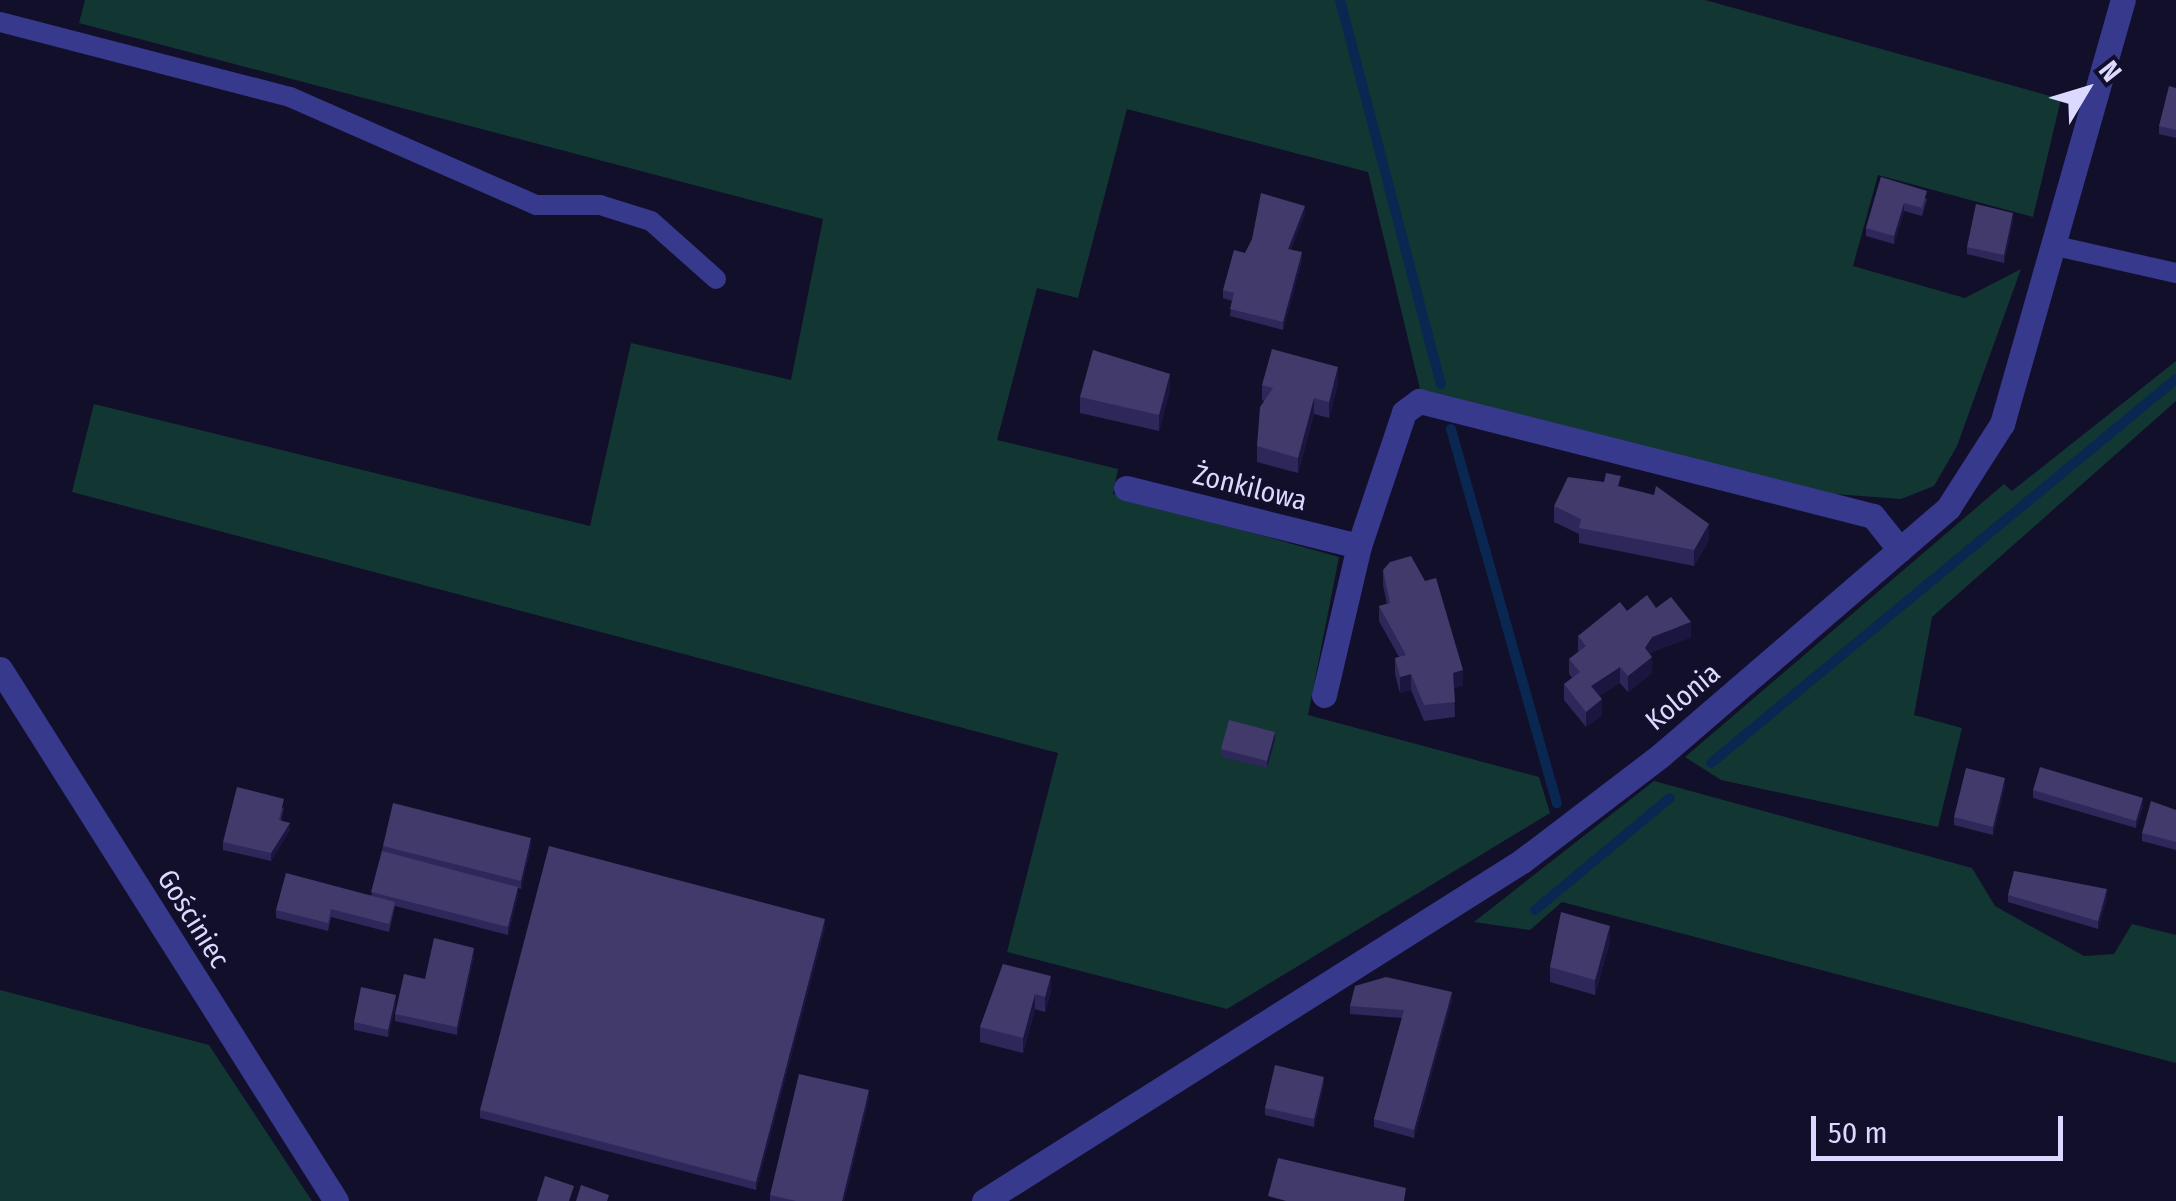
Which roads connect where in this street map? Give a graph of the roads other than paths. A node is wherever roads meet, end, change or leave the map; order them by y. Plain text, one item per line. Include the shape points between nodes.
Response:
1 (2123, 0) edge
2 (0, 22) edge
3 (2056, 246) junction
4 (2176, 274) edge
5 (716, 278) dead end
6 (1126, 488) dead end
7 (1359, 546) junction
8 (1900, 550) junction
9 (0, 669) edge
10 (1324, 695) dead end
11 (336, 1201) edge
12 (984, 1201) edge

1 - 3 street, Kolonia
2 - 5 lane via 290,97 536,205 600,205 650,222
3 - 4 lane
3 - 8 street, Kolonia via 1983,464
6 - 7 street, Żonkilowa
7 - 8 street via 1404,412 1432,400 1873,516
7 - 10 street
8 - 12 street, Kolonia via 1522,860
9 - 11 street, Gościniec

